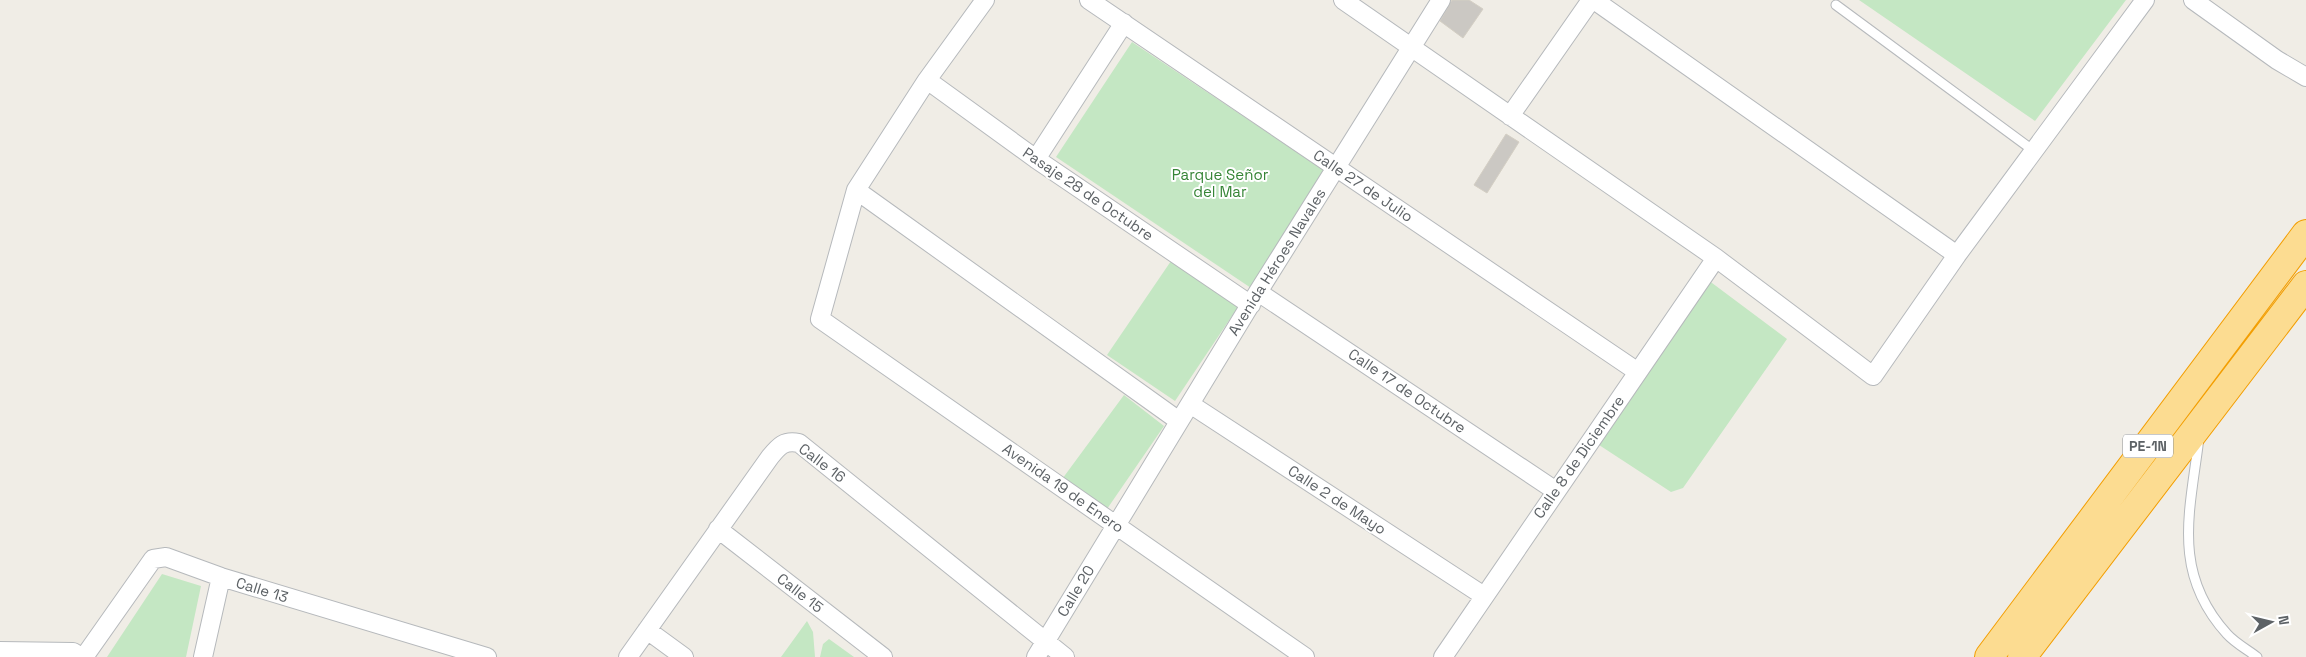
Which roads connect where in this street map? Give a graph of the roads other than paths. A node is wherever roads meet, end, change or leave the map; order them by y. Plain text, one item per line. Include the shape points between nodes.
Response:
1 (985, 0) edge
2 (1089, 0) edge
3 (1343, 0) edge
4 (1441, 0) edge
5 (1592, 0) edge
6 (2145, 0) edge
7 (2193, 0) edge
8 (1836, 6) dead end
9 (1124, 23) junction
10 (1410, 47) junction
11 (2306, 77) edge
12 (927, 80) junction
13 (1510, 116) junction
14 (2034, 151) junction
15 (1036, 159) junction
16 (1336, 167) junction
17 (856, 190) junction
18 (2306, 234) edge
19 (1957, 255) junction
20 (1716, 258) junction
21 (2306, 285) edge
22 (1255, 298) junction
23 (1638, 372) junction
24 (1190, 404) junction
25 (1179, 421) junction
26 (2201, 424) junction
27 (1556, 491) junction
28 (718, 529) junction
29 (1111, 532) junction
30 (221, 577) junction
31 (1484, 596) junction
32 (647, 630) junction
33 (1046, 641) junction
34 (0, 651) edge
35 (82, 657) edge
36 (203, 657) edge
37 (487, 657) edge
38 (628, 657) edge
39 (684, 657) edge
40 (883, 657) edge
41 (1036, 657) edge
42 (1065, 657) edge
43 (1305, 657) edge
44 (1443, 657) edge
45 (1989, 657) edge
46 (2022, 657) edge
47 (2257, 657) edge

1 - 12 street
2 - 9 street, Calle 27 de Julio
3 - 10 street
4 - 10 street, Avenida Héroes Navales
5 - 13 street
5 - 19 street
6 - 14 street
7 - 11 street
8 - 14 lane
9 - 15 street
9 - 16 street, Calle 27 de Julio
10 - 13 street
10 - 16 street, Avenida Héroes Navales
12 - 15 street, Pasaje 28 de Octubre
12 - 17 street
13 - 20 street
14 - 19 street
15 - 22 street, Pasaje 28 de Octubre
16 - 22 street, Avenida Héroes Navales
16 - 23 street, Calle 27 de Julio
17 - 25 street
17 - 29 street, Avenida 19 de Enero via 820,319
18 - 45 highway, PE-1N
19 - 20 street via 1873,376
20 - 23 street, Calle 8 de Diciembre
21 - 26 highway, PE-1N
22 - 24 street, Avenida Héroes Navales
22 - 27 street, Calle 17 de Octubre
23 - 27 street, Calle 8 de Diciembre
24 - 25 street, Avenida Héroes Navales
24 - 31 street, Calle 2 de Mayo
25 - 29 street, Avenida Héroes Navales
26 - 46 highway, PE-1N
26 - 47 lane via 2189,509 2188,559 2201,596 2228,634
27 - 31 street, Calle 8 de Diciembre
28 - 32 street, Calle 16
28 - 33 street, Calle 16 via 779,445 790,441 799,443
28 - 40 street, Calle 15
29 - 33 street, Calle 20
29 - 43 street, Avenida 19 de Enero
30 - 35 street, Calle 13 via 166,557 153,560
30 - 36 street
30 - 37 street, Calle 13
31 - 44 street, Calle 8 de Diciembre
32 - 38 street, Calle 16
32 - 39 street
33 - 41 street, Calle 20
33 - 42 street, Calle 16
34 - 35 street via 73,652

